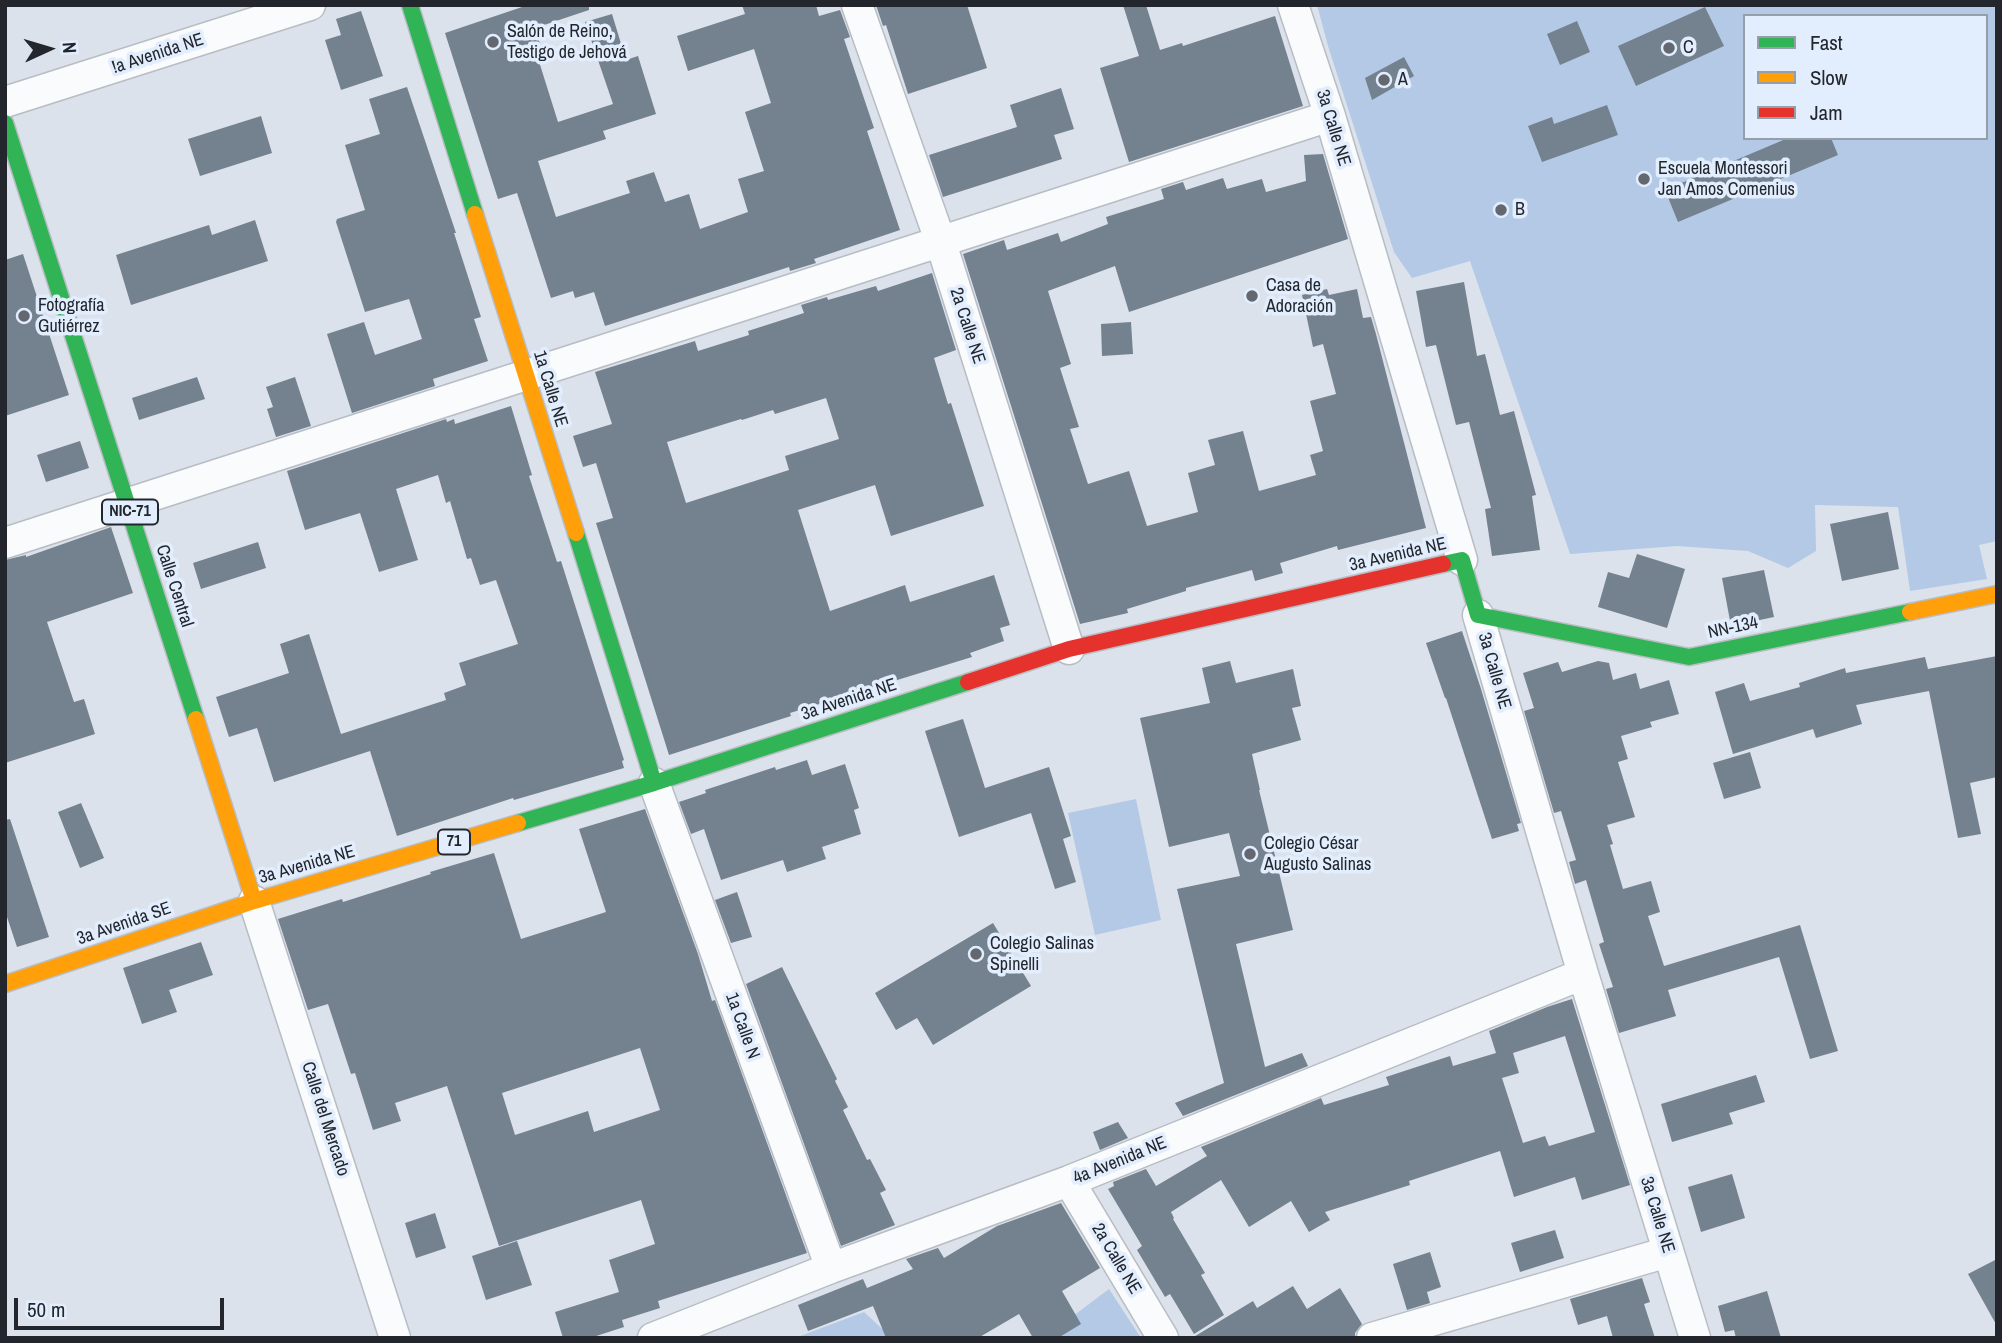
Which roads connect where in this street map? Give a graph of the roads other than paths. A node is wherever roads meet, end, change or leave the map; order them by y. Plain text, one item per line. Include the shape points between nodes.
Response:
1 (310, 5) edge
2 (410, 5) edge
3 (856, 5) edge
4 (1293, 5) edge
5 (5, 102) edge
6 (1331, 116) junction
7 (5, 123) edge
8 (940, 243) junction
9 (526, 376) junction
10 (127, 502) junction
11 (5, 543) edge
12 (1462, 561) junction
13 (1997, 594) edge
14 (1478, 615) junction
15 (1069, 649) junction
16 (654, 783) junction
17 (254, 901) junction
18 (1583, 974) junction
19 (5, 984) edge
20 (1069, 1181) junction
21 (1668, 1252) junction
22 (831, 1268) junction
23 (395, 1338) edge
24 (653, 1338) edge
25 (1163, 1338) edge
26 (1372, 1338) edge
27 (1695, 1338) edge

1 - 5 street, !a Avenida NE
2 - 9 main road, 1a Calle NE
3 - 8 street, 2a Calle NE
4 - 6 street, 3a Calle NE
6 - 8 street
6 - 12 street, 3a Calle NE
7 - 10 main road, Calle Central / NIC-71
8 - 9 street
8 - 15 street, 2a Calle NE
9 - 10 street
9 - 16 main road, 1a Calle NE
10 - 11 street
10 - 17 main road, Calle Central / NIC-71
12 - 14 main road, 3a Calle NE
12 - 15 main road, 3a Avenida NE
13 - 14 main road, NN-134 / NN-134 via 1689,657
14 - 18 street, 3a Calle NE
15 - 16 main road, 3a Avenida NE
16 - 17 main road, 3a Avenida NE / 71
16 - 22 street, 1a Calle N
17 - 19 main road, 3a Avenida SE
17 - 23 street, Calle del Mercado
18 - 20 street, 4a Avenida NE
18 - 21 street, 3a Calle NE
20 - 22 street, 4a Avenida NE
20 - 25 street, 2a Calle NE
21 - 26 street
21 - 27 street, 3a Calle NE
22 - 24 street, 4a Avenida NE

